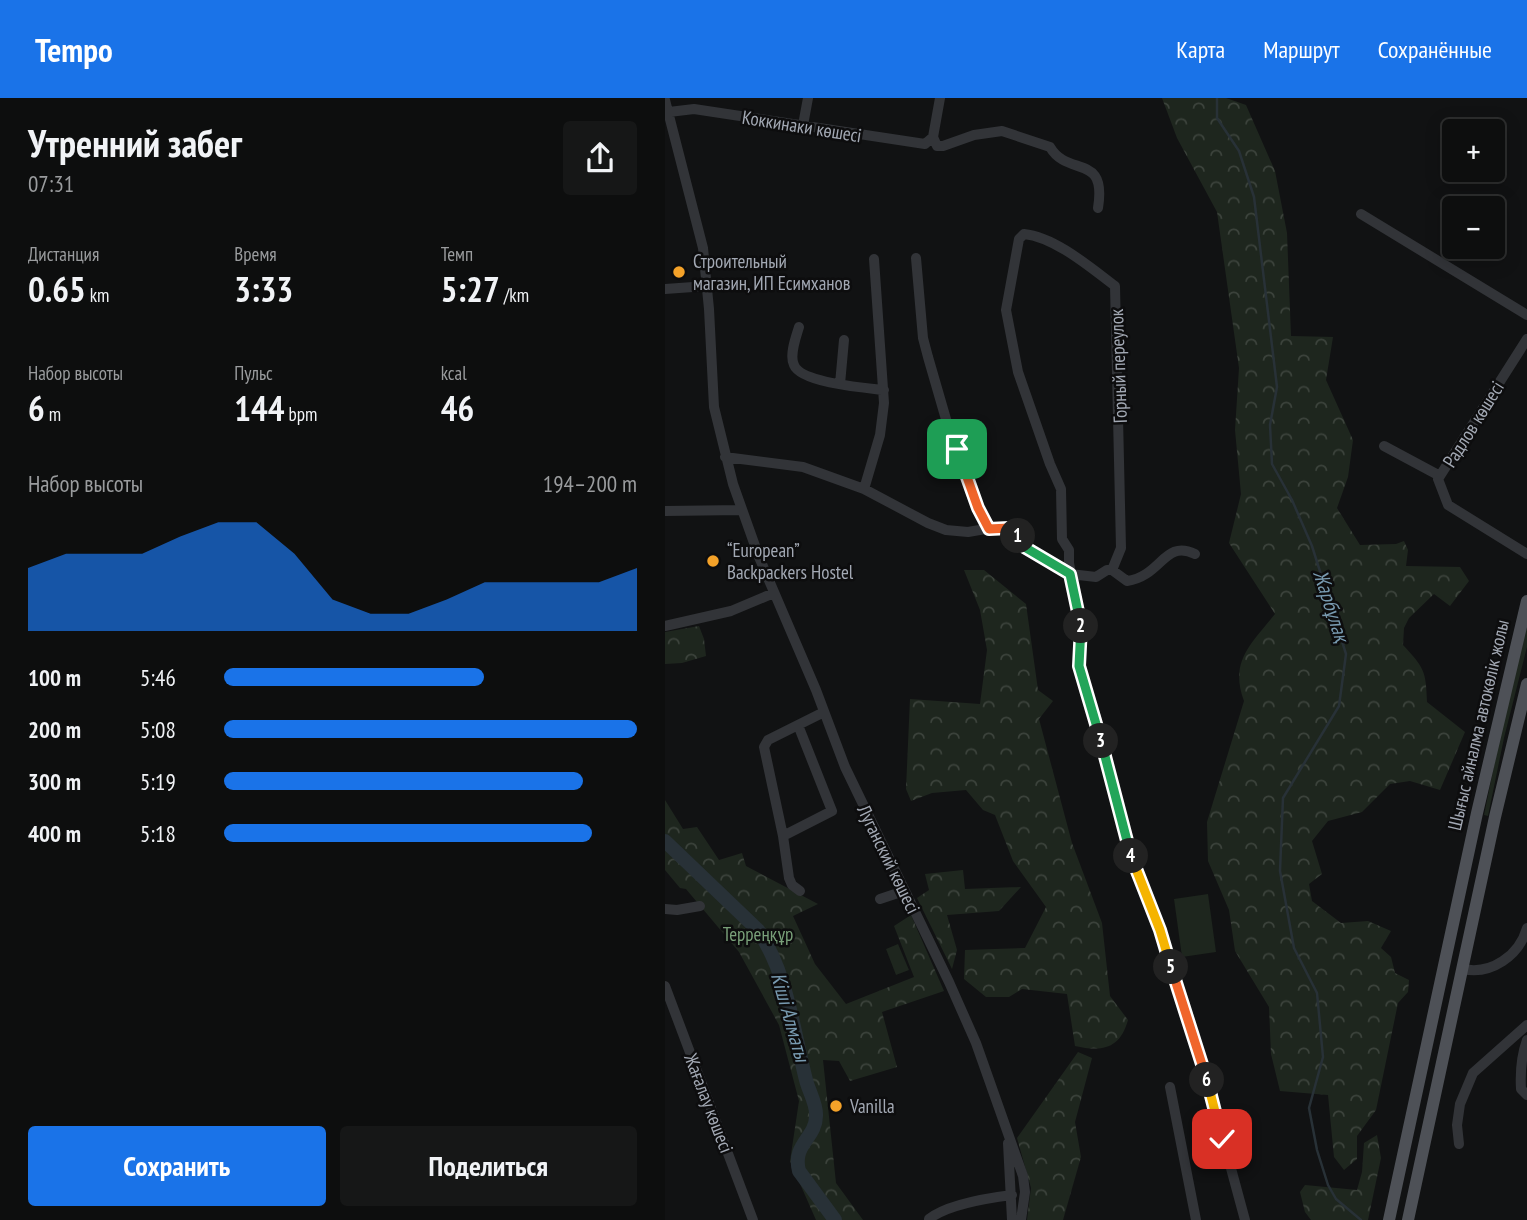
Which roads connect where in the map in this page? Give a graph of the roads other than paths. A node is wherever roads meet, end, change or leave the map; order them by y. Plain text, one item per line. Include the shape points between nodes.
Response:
1 (808, 98) edge
2 (940, 98) edge
3 (665, 100) edge
4 (669, 112) junction
5 (803, 125) junction
6 (933, 137) junction
7 (670, 139) edge
8 (1098, 208) dead end
9 (1361, 214) dead end
10 (916, 257) dead end
11 (874, 259) dead end
12 (707, 286) junction
13 (665, 289) edge
14 (1527, 315) edge
15 (799, 327) dead end
16 (1527, 339) edge
17 (844, 340) dead end
18 (839, 384) junction
19 (884, 390) junction
20 (1384, 446) dead end
21 (725, 457) junction
22 (1440, 476) junction
23 (865, 489) junction
24 (742, 510) junction
25 (665, 511) edge
26 (989, 529) junction
27 (1195, 554) dead end
28 (1527, 554) edge
29 (1112, 570) junction
30 (1070, 574) junction
31 (774, 593) junction
32 (1527, 601) edge
33 (665, 626) edge
34 (1527, 684) edge
35 (824, 712) junction
36 (798, 725) junction
37 (783, 836) junction
38 (800, 891) dead end
39 (904, 891) junction
40 (880, 899) dead end
41 (700, 906) dead end
42 (665, 909) edge
43 (1527, 928) edge
44 (1463, 969) junction
45 (665, 986) edge
46 (1527, 1025) edge
47 (1527, 1040) edge
48 (1170, 1087) dead end
49 (1527, 1095) edge
50 (1004, 1126) junction
51 (1459, 1144) dead end
52 (1012, 1195) junction
53 (929, 1219) edge
54 (753, 1220) edge
55 (1012, 1220) edge
56 (1021, 1220) edge
57 (1196, 1220) edge
58 (1245, 1220) edge
59 (1389, 1220) edge
60 (1408, 1220) edge

1 - 5 street
2 - 6 street
3 - 4 street, Луганский көшесі
4 - 5 street, Коккинаки көшесі via 694,109
4 - 7 street, Луганский көшесі
5 - 6 street, Коккинаки көшесі via 925,144
6 - 8 street via 937,146 943,146 1002,131 1050,147 1055,155 1094,174 1099,185
7 - 12 street, Луганский көшесі via 703,248
9 - 14 street
10 - 26 street via 927,357 950,433
11 - 19 street
12 - 13 street
12 - 21 street, Луганский көшесі via 715,407
15 - 18 street via 794,366 814,378
16 - 22 street, Радлов көшесі
17 - 18 street
18 - 19 street
19 - 23 street via 880,435
20 - 22 street
21 - 23 street via 803,467
21 - 24 street, Луганский көшесі
22 - 28 street, Радлов көшесі via 1448,505
23 - 26 street via 946,530
24 - 25 street
24 - 31 street, Луганский көшесі
26 - 30 street via 1009,528 1026,548
27 - 29 street via 1170,552 1145,577 1133,580
29 - 30 street via 1096,578
29 - 30 street, Горный переулок via 1121,548 1115,286 1076,257 1037,235 1024,234 1019,239 1006,310 1018,372 1061,489 1062,539 1069,550
30 - 58 street via 1082,636 1082,681 1094,710 1132,861 1160,930 1206,1076
31 - 33 street via 731,611
31 - 35 street, Луганский көшесі
32 - 59 main road, Шығыс айналма автокөлік жолы
34 - 44 main road
35 - 36 street
35 - 39 street, Луганский көшесі
36 - 37 street via 768,740 764,747
36 - 37 street via 832,811
37 - 38 street via 789,878
39 - 40 street
39 - 50 street, Луганский көшесі via 975,1043
41 - 42 street
43 - 44 street via 1518,949 1495,965 1481,971
44 - 60 main road
45 - 54 street, Жағалау көшесі
46 - 51 street via 1473,1073 1461,1104
47 - 49 street via 1520,1076 1521,1089
48 - 57 street
50 - 52 street, Луганский көшесі
50 - 56 street, Луганский көшесі via 1023,1175
52 - 53 street via 938,1212
52 - 55 street, Луганский көшесі

